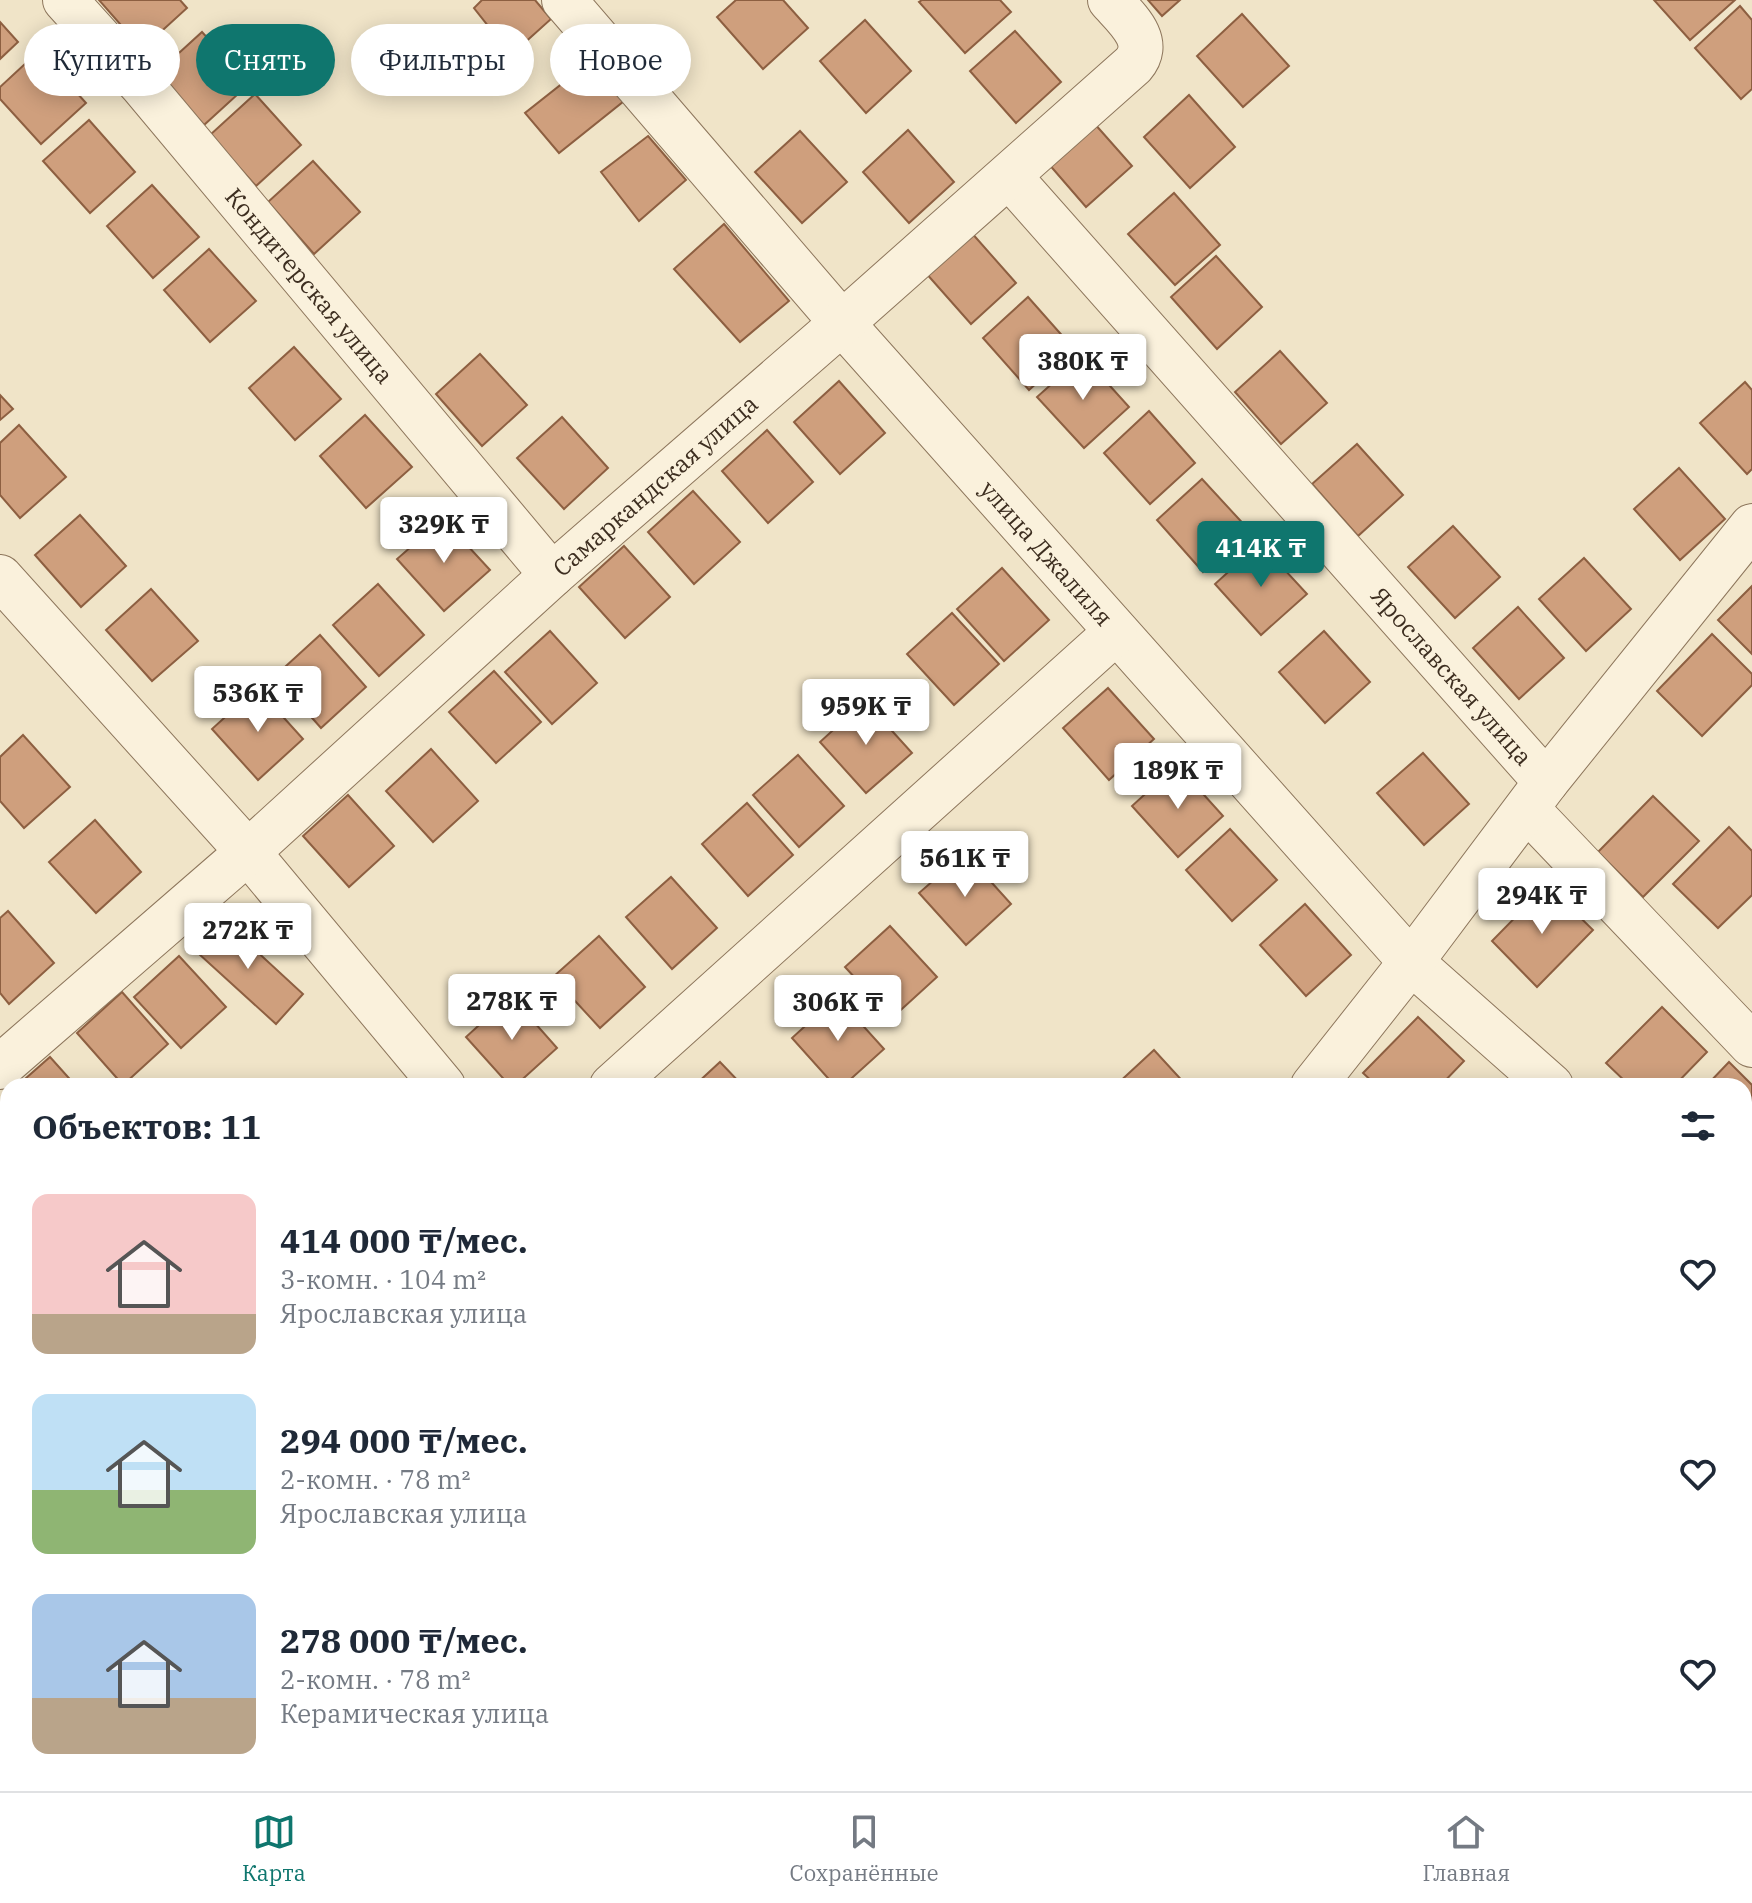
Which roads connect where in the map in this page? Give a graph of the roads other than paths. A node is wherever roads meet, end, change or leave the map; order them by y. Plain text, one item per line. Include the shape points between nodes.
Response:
1 (65, 0) edge
2 (564, 0) edge
3 (1110, 0) edge
4 (1009, 176) junction
5 (842, 323) junction
6 (1752, 526) edge
7 (552, 575) junction
8 (0, 577) edge
9 (1115, 633) junction
10 (1537, 796) junction
11 (248, 852) junction
12 (1411, 962) junction
13 (1752, 1045) edge
14 (0, 1067) edge
15 (436, 1078) edge
16 (621, 1078) edge
17 (1319, 1078) edge
18 (1542, 1078) edge

1 - 7 street, Кондитерская улица
2 - 5 street, улица Джалиля
3 - 4 street, Самаркандская улица via 1140,39 1140,54
4 - 5 street, Самаркандская улица
4 - 10 street, Ярославская улица
5 - 7 street, Самаркандская улица
5 - 9 street, улица Джалиля
6 - 10 street
7 - 11 street, Самаркандская улица
8 - 11 street
9 - 12 street, улица Джалиля
9 - 16 street
10 - 12 street
10 - 13 street, Ярославская улица
11 - 14 street, Самаркандская улица
11 - 15 street
12 - 17 street
12 - 18 street, улица Джалиля

